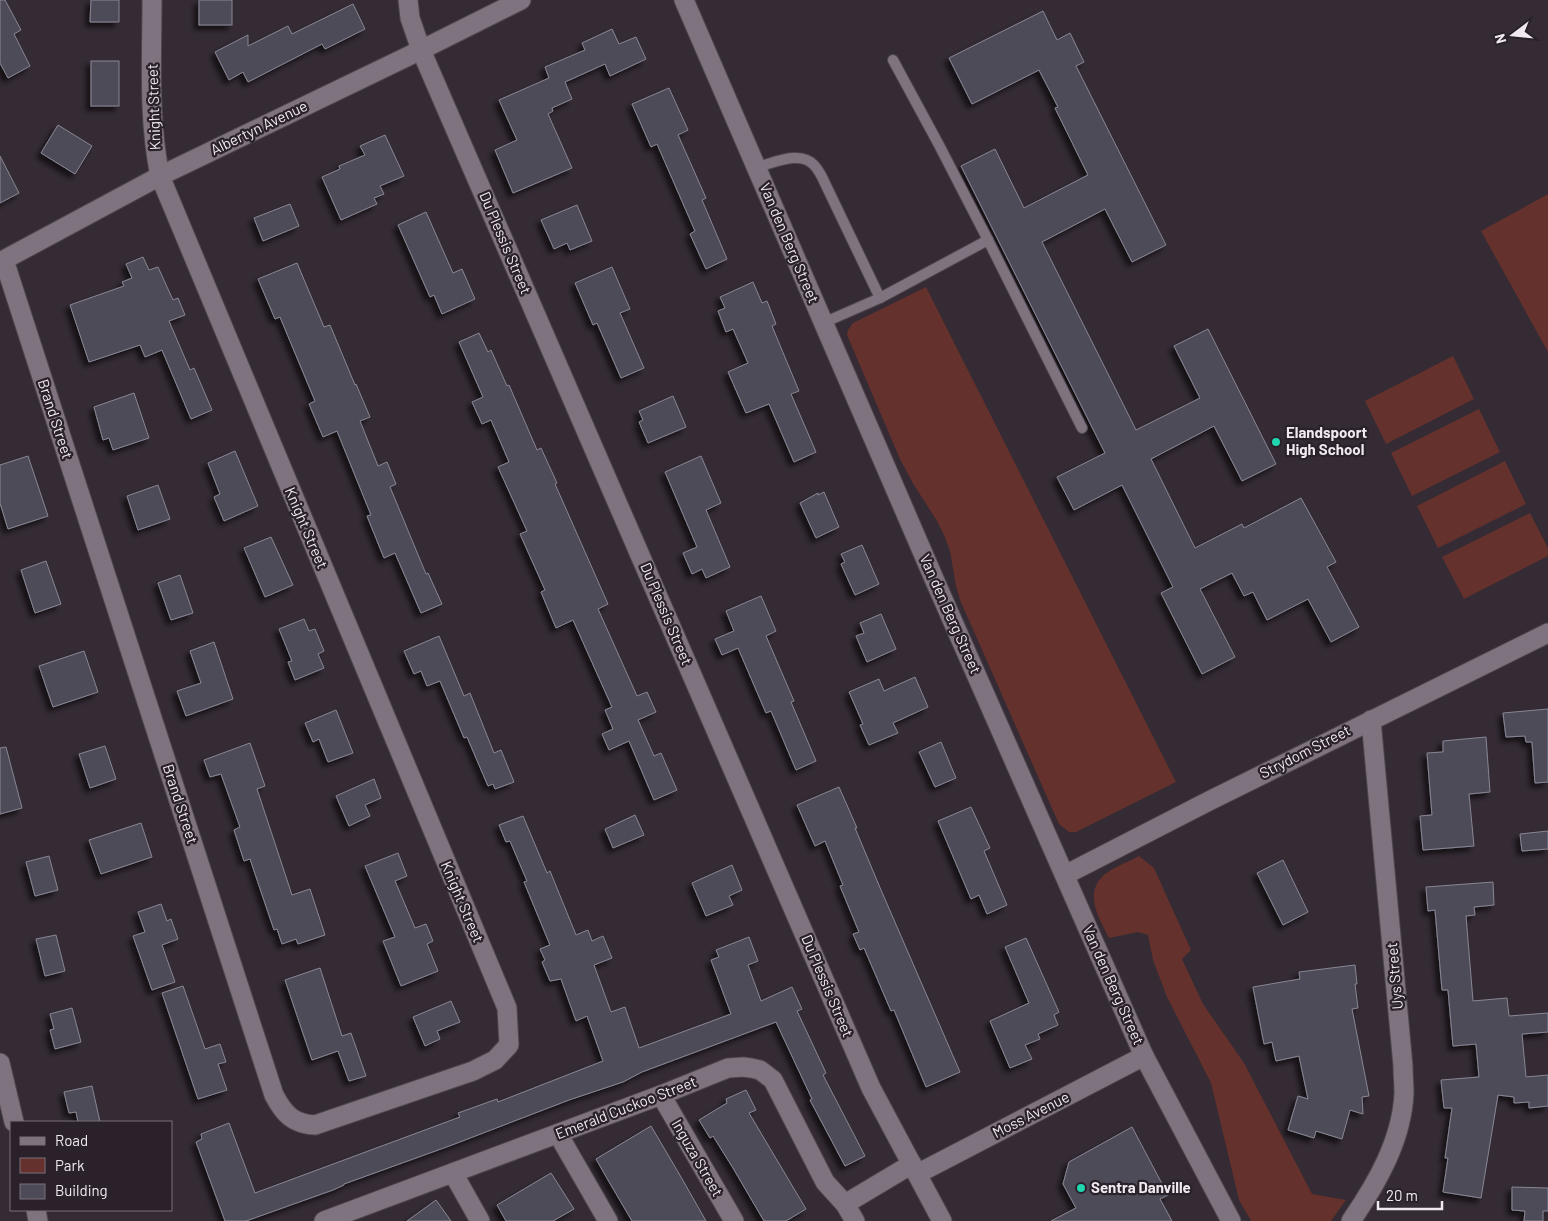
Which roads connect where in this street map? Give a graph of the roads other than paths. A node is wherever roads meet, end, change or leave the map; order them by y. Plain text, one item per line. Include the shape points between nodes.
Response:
1 (152, 0) edge
2 (408, 0) edge
3 (521, 0) edge
4 (684, 0) edge
5 (421, 50) junction
6 (892, 60) dead end
7 (757, 167) junction
8 (160, 176) junction
9 (988, 240) junction
10 (2, 261) edge
11 (880, 298) junction
12 (823, 323) junction
13 (1082, 428) dead end
14 (1548, 633) edge
15 (1371, 720) junction
16 (1065, 875) junction
17 (509, 1045) joint
18 (1144, 1056) junction
19 (0, 1063) edge
20 (661, 1095) junction
21 (14, 1121) edge
22 (558, 1134) junction
23 (914, 1169) junction
24 (453, 1174) junction
25 (845, 1204) junction
26 (352, 1216) edge
27 (324, 1221) edge
28 (480, 1221) edge
29 (608, 1221) edge
30 (734, 1221) edge
31 (855, 1221) edge
32 (942, 1221) edge
33 (1231, 1221) edge
34 (1351, 1221) edge

1 - 8 street, Knight Street via 152,122
2 - 5 street, Du Plessis Street via 410,18
3 - 5 street, Albertyn Avenue
4 - 7 street, Van den Berg Street
5 - 8 street, Albertyn Avenue
5 - 23 street, Du Plessis Street via 871,1088
6 - 9 lane
7 - 11 lane via 794,157 805,158 814,165
7 - 12 street, Van den Berg Street
8 - 10 street, Albertyn Avenue
8 - 17 street, Knight Street via 507,1008
9 - 11 lane
9 - 13 lane
10 - 17 street, Brand Street via 281,1109 290,1118 315,1125 473,1071 495,1060
11 - 12 lane
12 - 16 street, Van den Berg Street
14 - 15 street, Strydom Street
15 - 16 street, Strydom Street
15 - 34 street, Uys Street via 1404,1094 1399,1125 1386,1163
16 - 18 street, Van den Berg Street
18 - 23 street, Moss Avenue
18 - 33 street, Van den Berg Street
19 - 21 street
20 - 22 street, Emerald Cuckoo Street
20 - 25 street, Emerald Cuckoo Street via 728,1068 760,1070 772,1080 825,1182
20 - 30 street, Inguza Street
22 - 24 street, Emerald Cuckoo Street
22 - 29 street
23 - 25 street, Moss Avenue
23 - 32 street, Du Plessis Street
24 - 26 street, Emerald Cuckoo Street
24 - 28 street
25 - 31 street, Emerald Cuckoo Street
26 - 27 street, Emerald Cuckoo Street

